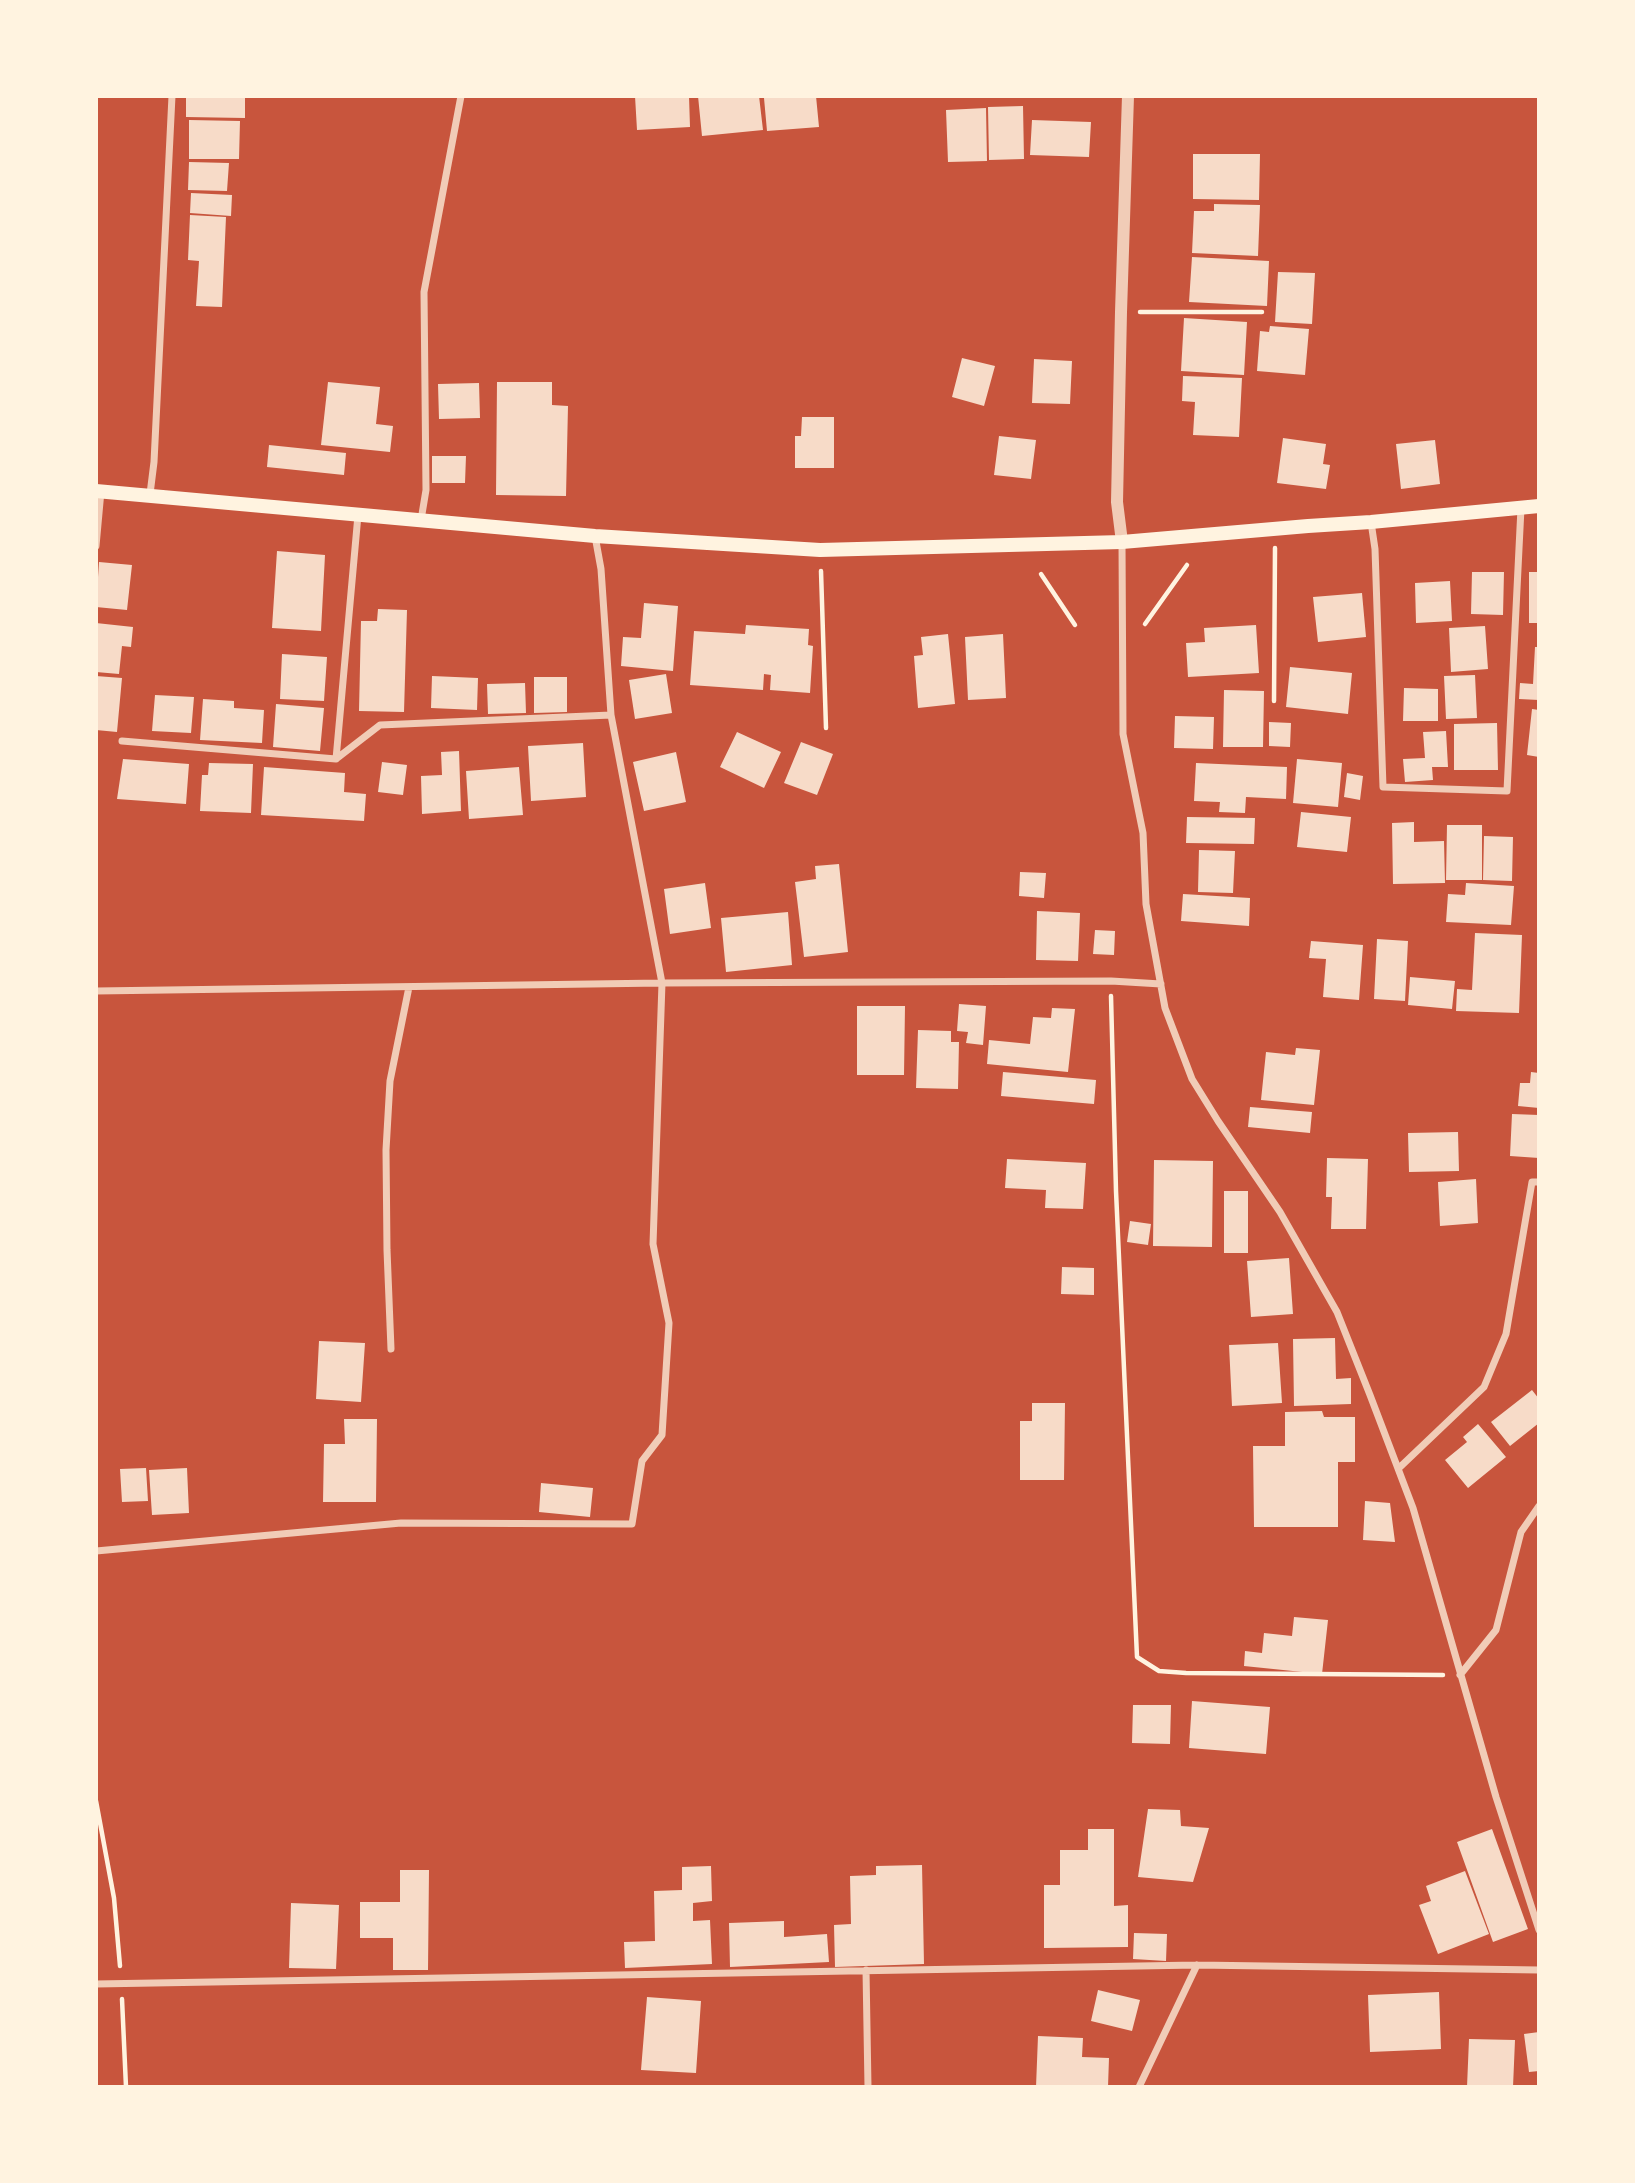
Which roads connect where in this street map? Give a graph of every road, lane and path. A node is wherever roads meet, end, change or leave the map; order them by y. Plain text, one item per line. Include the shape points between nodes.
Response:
1 (172, 96) edge
2 (461, 96) edge
3 (1128, 96) edge
4 (1121, 312) junction
5 (1262, 312) dead end
6 (99, 491) edge
7 (150, 495) junction
8 (1539, 506) edge
9 (1521, 508) junction
10 (358, 514) junction
11 (421, 521) junction
12 (1371, 522) junction
13 (1275, 528) junction
14 (595, 536) junction
15 (1122, 542) junction
16 (96, 546) edge
17 (820, 550) junction
18 (1187, 565) dead end
19 (1041, 573) dead end
20 (1145, 624) dead end
21 (1076, 625) dead end
22 (1274, 701) dead end
23 (611, 715) junction
24 (826, 728) dead end
25 (122, 741) dead end
26 (336, 759) junction
27 (1111, 981) junction
28 (662, 983) junction
29 (1161, 984) junction
30 (409, 987) junction
31 (96, 992) edge
32 (1539, 1182) edge
33 (391, 1349) dead end
34 (1399, 1468) junction
35 (1539, 1506) edge
36 (96, 1551) edge
37 (1460, 1675) junction
38 (96, 1801) edge
39 (1539, 1930) edge
40 (1197, 1965) junction
41 (866, 1970) junction
42 (1539, 1970) edge
43 (121, 1983) junction
44 (96, 1984) edge
45 (126, 2087) edge
46 (868, 2087) edge
47 (1139, 2087) edge

1 - 7 street
2 - 11 street via 424,292 426,490
3 - 4 street
4 - 5 path
4 - 15 street via 1117,502
6 - 7 main road
6 - 16 street
7 - 10 main road
8 - 9 main road
9 - 12 main road
9 - 12 street via 1507,792 1383,787
10 - 11 main road
10 - 26 street
11 - 14 main road
12 - 13 main road
13 - 15 main road
13 - 22 path
14 - 17 main road
14 - 23 street
15 - 17 main road
15 - 29 street via 1122,734 1143,834 1146,904
17 - 24 path
18 - 20 path
19 - 21 path
23 - 26 street via 380,725
23 - 28 street
25 - 26 street
27 - 28 street
27 - 29 street
27 - 37 path via 1115,1191 1137,1657 1159,1671 1185,1673
28 - 30 street
28 - 36 street via 653,1244 669,1323 662,1435 642,1461 632,1524 401,1523
29 - 34 street via 1165,1009 1192,1079 1280,1212 1337,1312
30 - 31 street
30 - 33 street via 390,1081 386,1150
32 - 34 street via 1532,1182 1506,1334 1484,1387
34 - 37 street
35 - 37 street via 1521,1532 1496,1630
37 - 39 street
38 - 43 path via 114,1898
40 - 41 street
40 - 42 street
40 - 47 street
41 - 43 street
41 - 46 street
43 - 44 street
43 - 45 path

